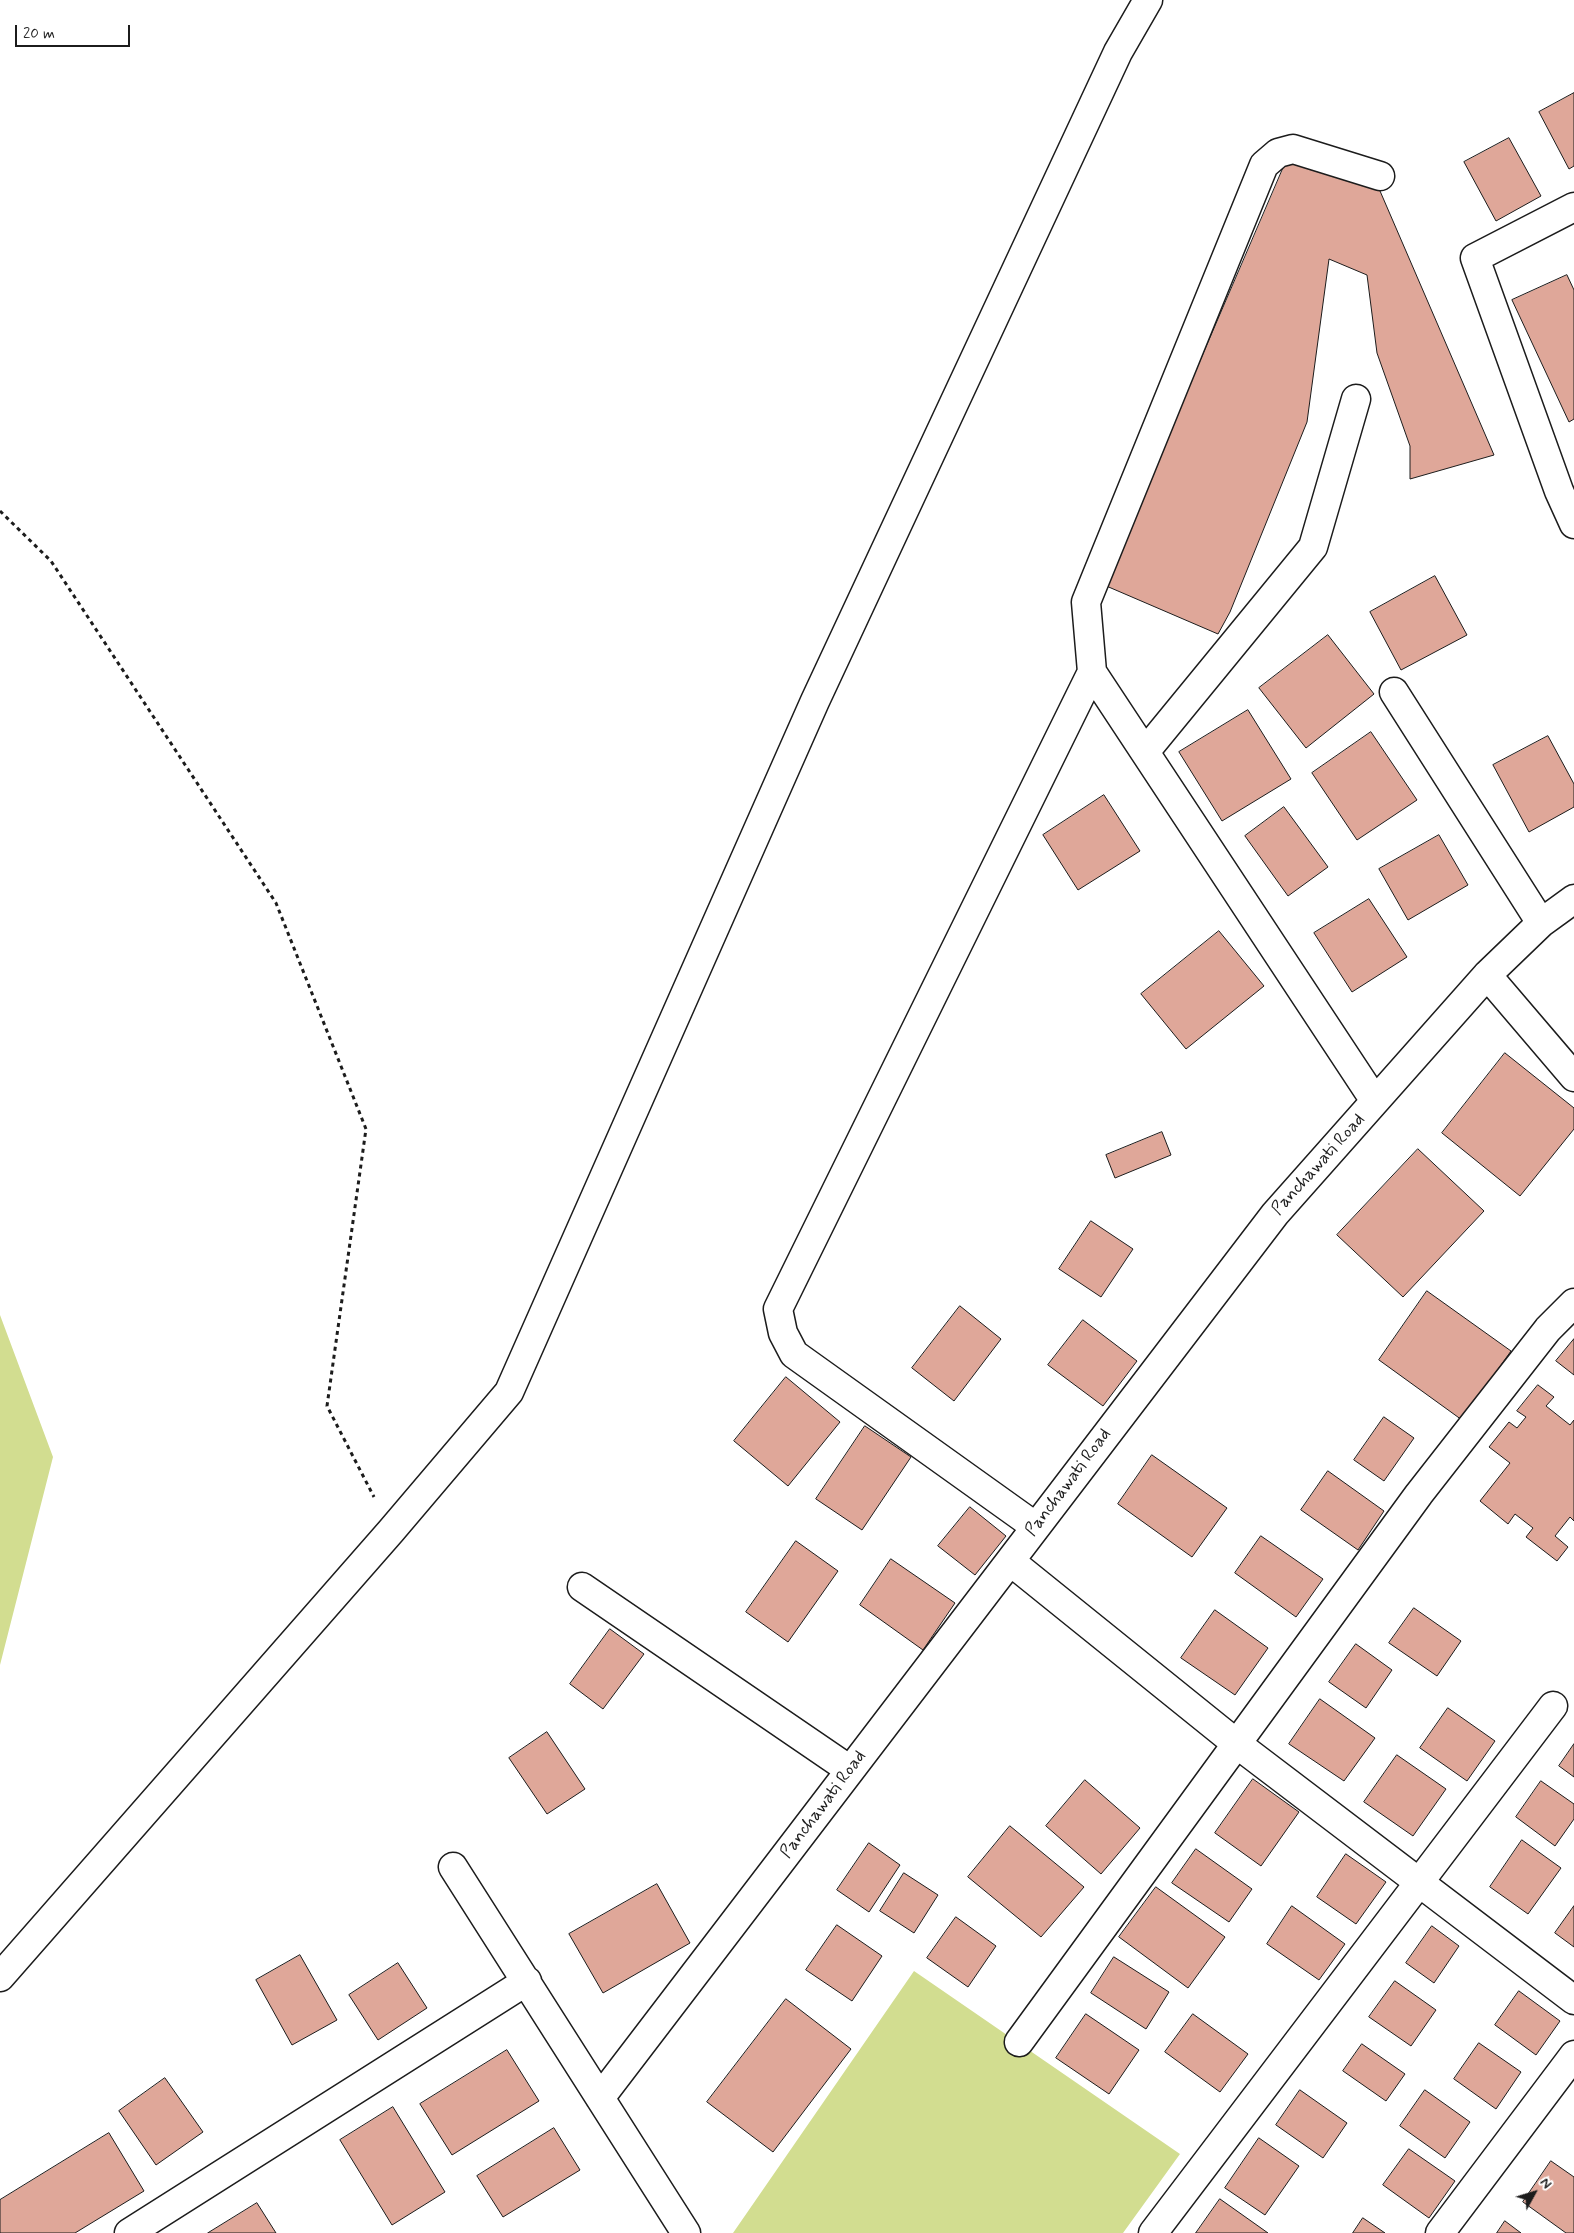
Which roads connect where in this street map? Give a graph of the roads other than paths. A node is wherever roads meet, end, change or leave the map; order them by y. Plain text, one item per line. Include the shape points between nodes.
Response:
1 (1148, 0) edge
2 (1380, 176) dead end
3 (1574, 207) edge
4 (1356, 399) dead end
5 (1574, 524) edge
6 (1092, 672) junction
7 (1394, 692) dead end
8 (1145, 752) junction
9 (1574, 899) edge
10 (1542, 923) junction
11 (1488, 976) junction
12 (1574, 1077) edge
13 (1375, 1101) junction
14 (1574, 1303) edge
15 (1036, 1527) junction
16 (1010, 1561) junction
17 (582, 1587) dead end
18 (1553, 1706) dead end
19 (1237, 1744) junction
20 (850, 1770) junction
21 (453, 1867) dead end
22 (1420, 1882) junction
23 (0, 1977) edge
24 (527, 1981) junction
25 (1574, 2000) edge
26 (1019, 2042) dead end
27 (1574, 2055) edge
28 (600, 2098) junction
29 (130, 2233) edge
30 (686, 2233) edge
31 (1153, 2233) edge
32 (1440, 2233) edge

1 - 23 street via 1118,52 815,701 509,1392
2 - 6 street via 1293,149 1278,153 1264,165 1086,602
3 - 5 street via 1475,258 1559,491
4 - 8 street via 1314,547
6 - 8 street
6 - 15 street via 778,1309 783,1333 794,1354
7 - 10 street
8 - 13 street
9 - 10 street, Panchawati Road
10 - 11 street, Panchawati Road
11 - 12 street
11 - 13 street, Panchawati Road
13 - 15 street, Panchawati Road via 1275,1214
14 - 19 street via 1548,1329 1419,1494
15 - 16 street, Panchawati Road
16 - 19 street
16 - 20 street, Panchawati Road
17 - 20 street
18 - 22 street
19 - 22 street
19 - 26 street
20 - 28 street, Panchawati Road
21 - 24 street
22 - 25 street
22 - 31 street
24 - 28 street
24 - 29 street
27 - 32 street
28 - 30 street

